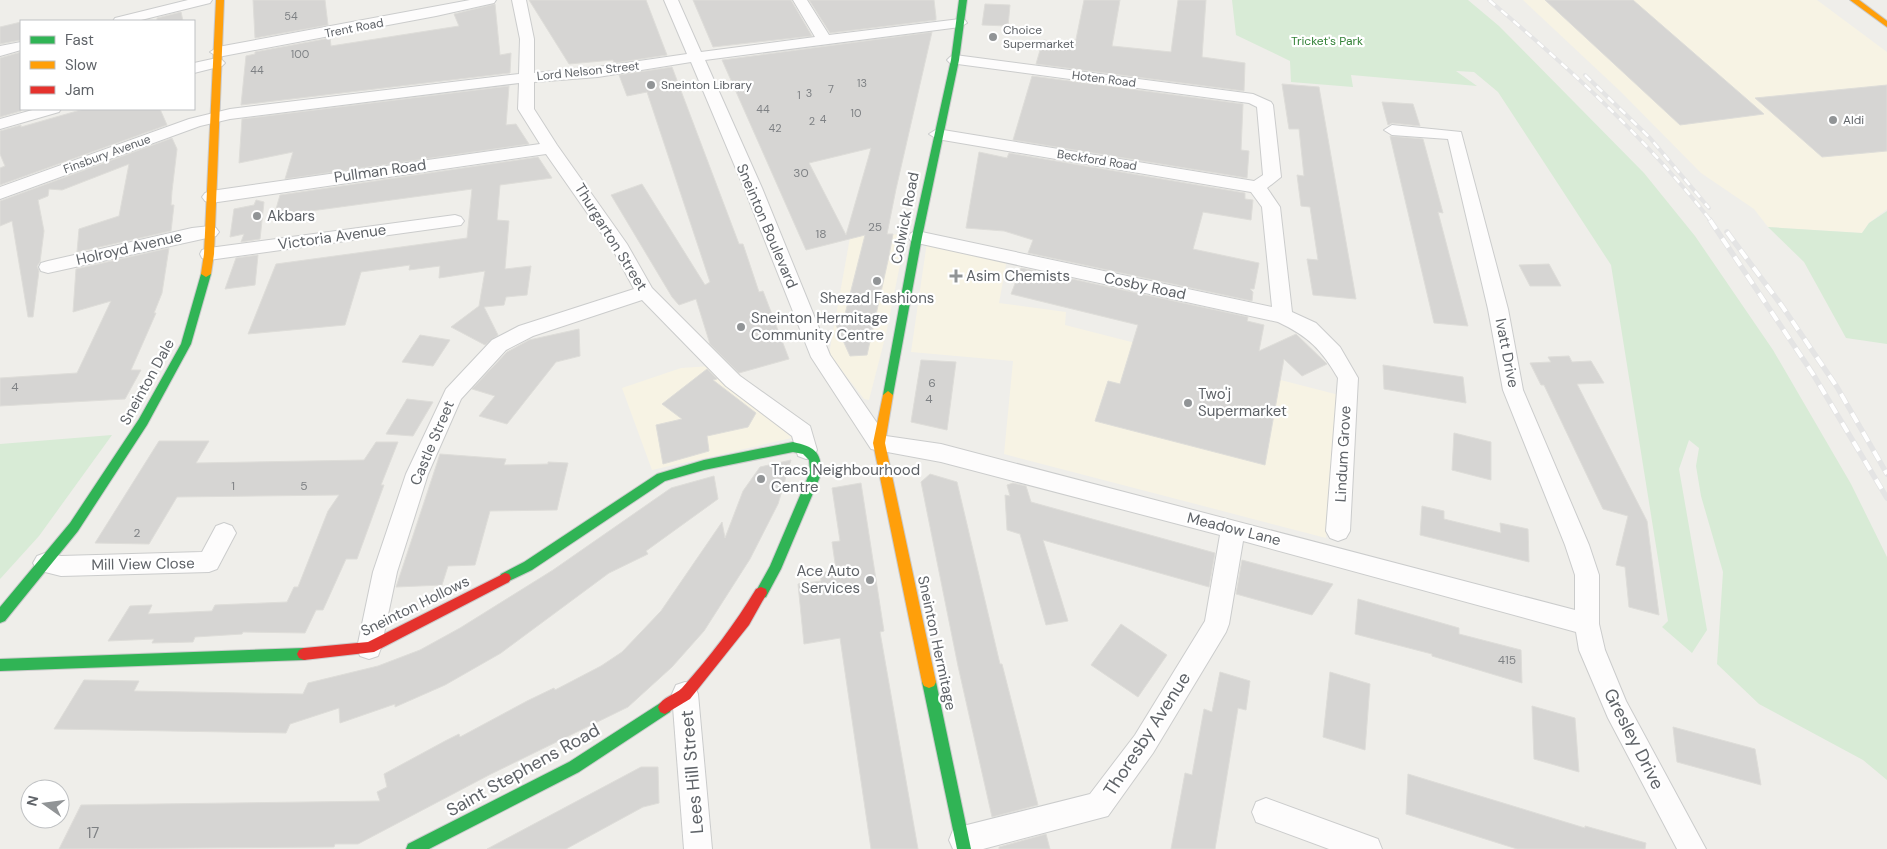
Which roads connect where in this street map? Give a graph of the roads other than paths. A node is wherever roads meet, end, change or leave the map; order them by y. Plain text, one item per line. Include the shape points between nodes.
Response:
1 (205, 0) edge
2 (220, 0) edge
3 (489, 0) edge
4 (519, 0) edge
5 (671, 0) edge
6 (800, 0) edge
7 (963, 0) edge
8 (1854, 0) edge
9 (434, 6) edge
10 (124, 20) edge
11 (960, 23) junction
12 (1887, 25) edge
13 (824, 40) junction
14 (20, 46) edge
15 (0, 51) edge
16 (217, 57) junction
17 (695, 58) junction
18 (955, 60) junction
19 (195, 68) edge
20 (525, 78) junction
21 (49, 110) edge
22 (216, 118) junction
23 (0, 124) edge
24 (1392, 130) dead end
25 (938, 134) junction
26 (550, 148) junction
27 (1257, 187) junction
28 (0, 193) edge
29 (211, 197) junction
30 (455, 221) dead end
31 (210, 232) junction
32 (917, 237) junction
33 (209, 254) junction
34 (48, 267) dead end
35 (645, 292) junction
36 (1284, 316) junction
37 (1348, 378) joint
38 (879, 443) junction
39 (806, 450) junction
40 (1233, 529) junction
41 (1338, 531) dead end
42 (224, 533) dead end
43 (45, 563) junction
44 (0, 617) edge
45 (1587, 624) junction
46 (369, 648) junction
47 (0, 665) edge
48 (685, 694) junction
49 (1266, 812) dead end
50 (964, 844) edge
51 (412, 849) edge
52 (698, 849) edge
53 (1368, 849) edge
54 (1692, 849) edge

1 - 10 street
2 - 16 street, Sneinton Dale
3 - 9 street, Trent Road
4 - 20 street, Thurgarton Street via 527,39
5 - 17 street, Sneinton Boulevard
6 - 13 street
7 - 11 street, Colwick Road
8 - 12 street
9 - 16 street, Trent Road
11 - 13 street, Lord Nelson Street
11 - 18 street, Colwick Road
13 - 17 street, Lord Nelson Street
14 - 15 street
16 - 19 street, Trent Road
16 - 22 street, Sneinton Dale
17 - 20 street, Lord Nelson Street via 598,72
17 - 38 street, Sneinton Boulevard via 753,188 821,357
18 - 25 street, Colwick Road
18 - 27 street, Hoten Road via 1254,99 1265,104 1272,177
20 - 22 street, Lord Nelson Street
20 - 26 street, Thurgarton Street via 526,109
21 - 23 street
22 - 28 street, Finsbury Avenue via 196,122
22 - 29 street, Sneinton Dale
24 - 45 street, Ivatt Drive via 1455,135 1498,309 1513,390 1587,575
25 - 27 street, Beckford Road
25 - 32 street, Colwick Road
26 - 29 street, Pullman Road
26 - 35 street, Thurgarton Street via 621,248
27 - 36 street via 1271,207
29 - 31 street, Sneinton Dale
30 - 33 street, Victoria Avenue
31 - 33 street, Sneinton Dale
31 - 34 street, Holroyd Avenue
32 - 36 street, Cosby Road
32 - 38 street, Colwick Road
33 - 43 street, Sneinton Dale via 204,284 184,347 143,422 74,527
35 - 39 street, Thurgarton Street via 733,381 802,432
35 - 46 street, Castle Street via 526,331 499,345 453,395 417,474 385,572
36 - 37 street, Cosby Road via 1309,328 1333,352
37 - 41 street, Lindum Grove
38 - 40 street, Meadow Lane via 941,453
38 - 50 street, Sneinton Hermitage
39 - 46 street, Sneinton Hollows via 793,447 761,452 661,478 528,566
39 - 48 street, Saint Stephens Road via 815,458 816,472 775,569 744,621
40 - 45 street, Meadow Lane
40 - 50 street, Thoresby Avenue via 1217,624 1144,744 1098,806
42 - 43 street, Mill View Close via 208,562 61,566
43 - 44 street, Sneinton Dale
45 - 54 street, Gresley Drive via 1592,650 1617,709
46 - 47 street, Sneinton Hollows via 296,655
48 - 51 street, Saint Stephens Road via 574,767
48 - 52 street, Lees Hill Street
49 - 53 street

